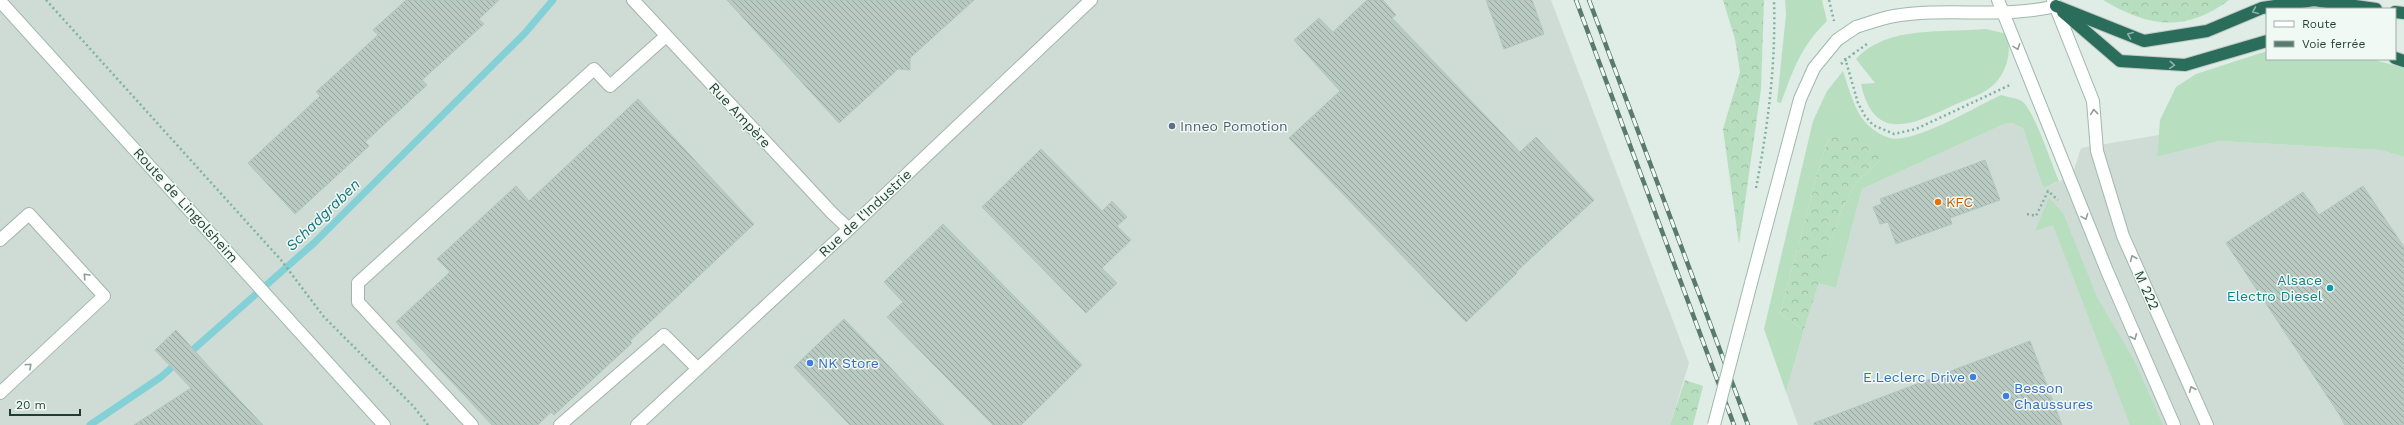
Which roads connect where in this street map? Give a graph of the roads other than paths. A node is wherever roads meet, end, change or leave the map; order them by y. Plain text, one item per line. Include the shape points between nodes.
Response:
1 (632, 0) edge
2 (1091, 0) edge
3 (0, 1) edge
4 (2054, 3) edge
5 (2000, 6) edge
6 (2369, 8) edge
7 (666, 36) junction
8 (2266, 41) edge
9 (849, 229) junction
10 (0, 240) edge
11 (697, 368) junction
12 (0, 393) edge
13 (372, 410) junction
14 (384, 425) edge
15 (391, 425) edge
16 (472, 425) edge
17 (560, 425) edge
18 (638, 425) edge
19 (1714, 425) edge
20 (2174, 425) edge
21 (2207, 425) edge

1 - 7 main road, Rue Ampère
2 - 9 main road, Rue de l'Industrie
3 - 13 main road, Route de Lingolsheim
4 - 5 main road via 2032,12
6 -> 4 highway via 2314,0 2262,8 2207,31 2144,41
4 -> 8 highway via 2120,61 2185,66
21 -> 4 main road, M 222 via 2123,236 2098,151 2093,100
5 - 19 main road, bridge via 1894,16 1856,27 1837,40 1814,68 1800,99
5 -> 20 main road, M 222 via 2110,278
7 - 9 main road, Rue Ampère
7 - 16 main road via 610,86 594,69 358,283 358,302
9 - 11 main road, Rue de l'Industrie
12 -> 10 main road via 104,296 29,214
11 - 17 main road via 664,335
11 - 18 main road, Rue de l'Industrie
13 - 14 main road
13 - 15 main road

